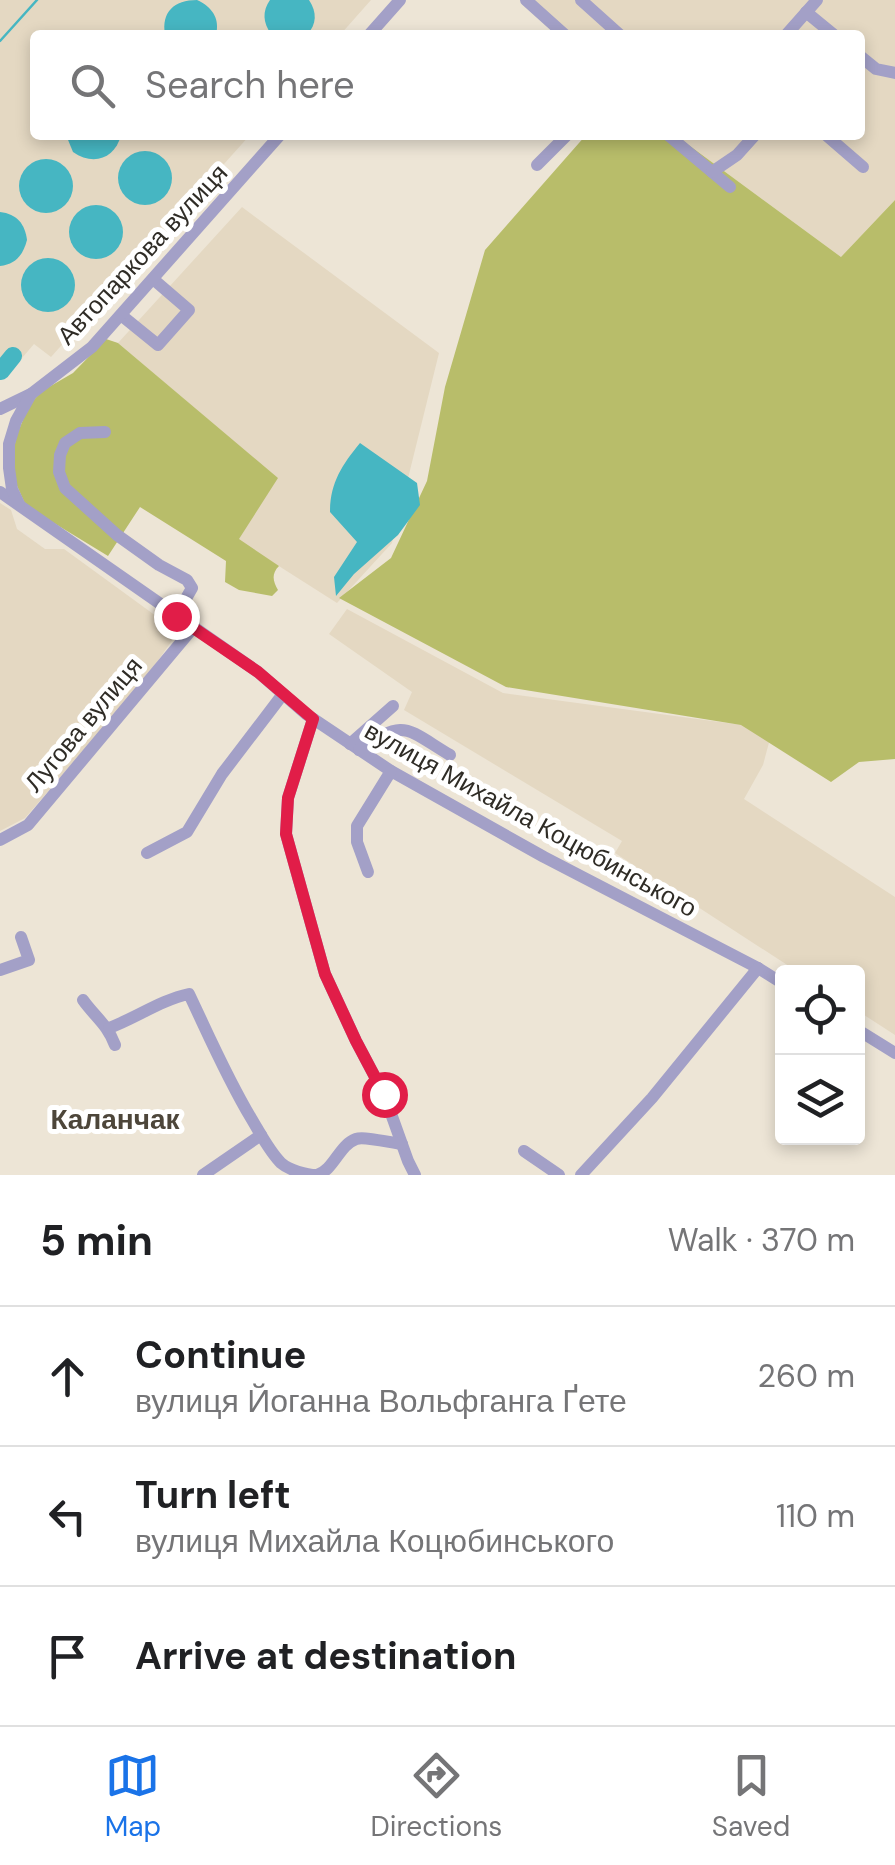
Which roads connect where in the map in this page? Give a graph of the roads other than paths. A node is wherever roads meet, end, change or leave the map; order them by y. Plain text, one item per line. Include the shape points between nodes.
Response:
1 (400, 0) edge
2 (526, 0) edge
3 (581, 0) edge
4 (817, 0) edge
5 (806, 12) junction
6 (373, 30) edge
7 (559, 30) edge
8 (614, 30) edge
9 (790, 30) edge
10 (828, 30) edge
11 (865, 60) edge
12 (895, 73) edge
13 (276, 140) edge
14 (562, 140) edge
15 (674, 140) edge
16 (751, 140) edge
17 (832, 140) edge
18 (538, 166) dead end
19 (863, 166) dead end
20 (712, 172) junction
21 (730, 187) dead end
22 (152, 280) junction
23 (121, 315) junction
24 (31, 394) junction
25 (0, 408) edge
26 (105, 432) dead end
27 (0, 492) edge
28 (22, 509) junction
29 (176, 616) junction
30 (192, 628) junction
31 (282, 694) junction
32 (392, 706) dead end
33 (313, 719) junction
34 (354, 747) junction
35 (450, 755) dead end
36 (391, 771) junction
37 (0, 840) edge
38 (148, 853) dead end
39 (368, 872) dead end
40 (21, 936) dead end
41 (758, 968) junction
42 (0, 970) edge
43 (775, 979) edge
44 (83, 1000) dead end
45 (109, 1028) junction
46 (865, 1034) edge
47 (116, 1045) dead end
48 (895, 1053) edge
49 (261, 1135) junction
50 (402, 1144) junction
51 (524, 1151) dead end
52 (203, 1175) edge
53 (415, 1175) edge
54 (559, 1175) edge
55 (581, 1175) edge

1 - 6 street
2 - 7 street
3 - 8 street
4 - 5 street
5 - 9 street
5 - 10 street
11 - 12 street
13 - 22 street, Автопаркова вулиця
14 - 18 street
15 - 20 street
16 - 20 street
17 - 19 street
20 - 21 street
22 - 23 street, Автопаркова вулиця
22 - 23 street via 189,310 168,334 158,345
23 - 24 street, Автопаркова вулиця via 92,348
24 - 25 street
24 - 28 street, Автопаркова вулиця via 10,444 12,489
26 - 29 street via 80,432 65,443 59,472 65,488 117,535 187,580 192,588
27 - 28 street, вулиця Михайла Коцюбинського
28 - 29 street, вулиця Михайла Коцюбинського
29 - 30 street, вулиця Михайла Коцюбинського
30 - 31 street, вулиця Михайла Коцюбинського
30 - 37 street, Лугова вулиця via 28,825
31 - 33 street, вулиця Михайла Коцюбинського
31 - 38 street via 187,832
32 - 34 street
33 - 34 street, вулиця Михайла Коцюбинського
33 - 50 street via 288,798 286,834 325,974
34 - 35 street via 398,729
34 - 36 street, вулиця Михайла Коцюбинського
36 - 39 street via 357,826
36 - 41 street, вулиця Михайла Коцюбинського
40 - 42 street via 30,960
41 - 43 street, вулиця Михайла Коцюбинського
41 - 55 street
44 - 45 street
45 - 47 street
45 - 49 street via 189,994
46 - 48 street
49 - 50 street via 280,1162 306,1175 318,1175 356,1139
49 - 52 street
50 - 53 street
51 - 54 street

